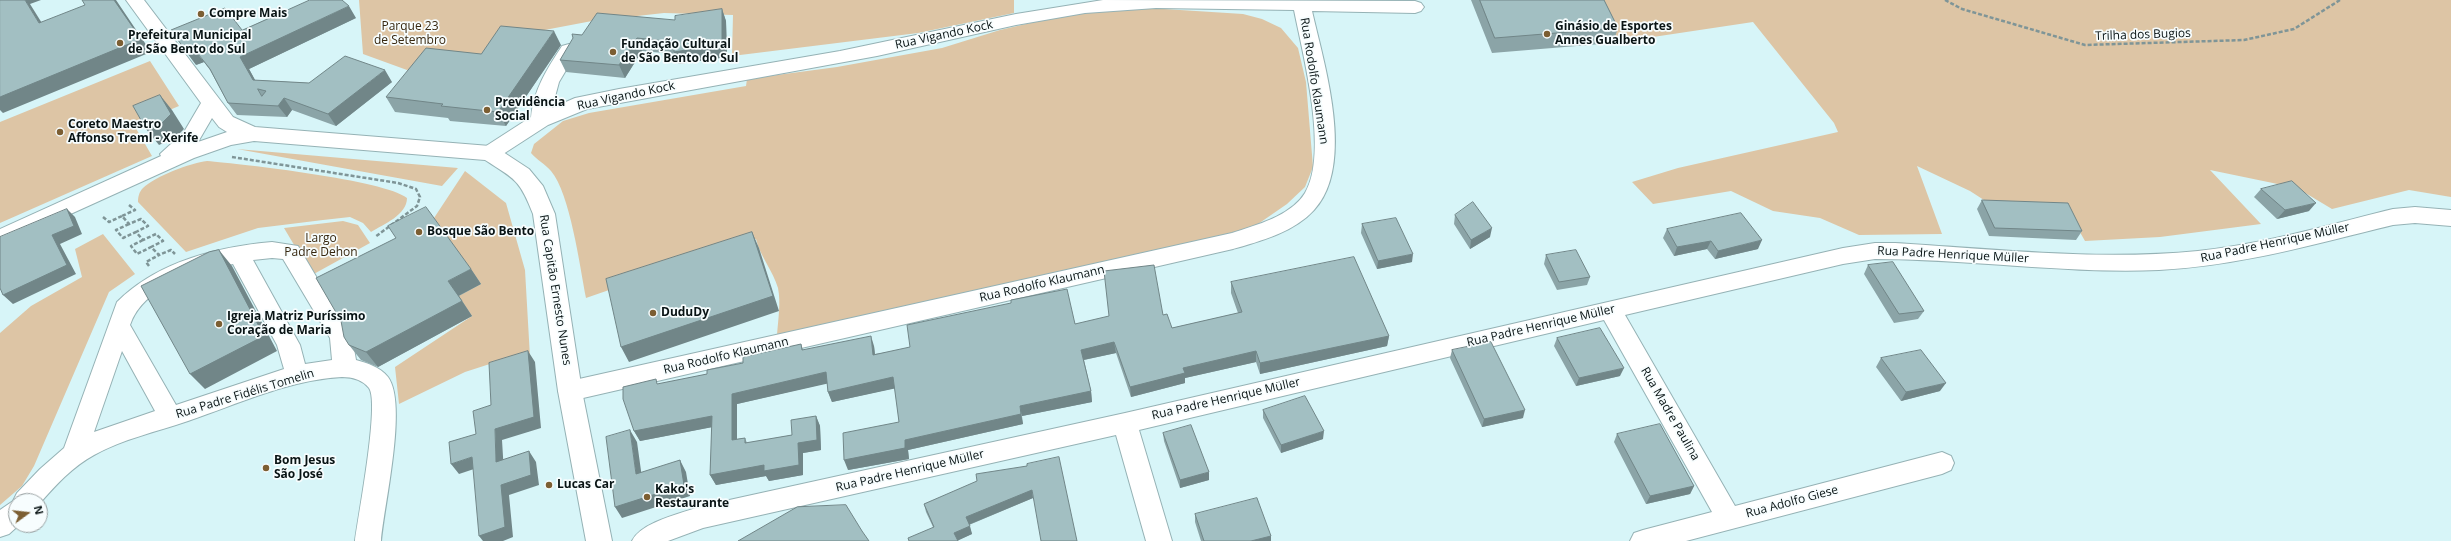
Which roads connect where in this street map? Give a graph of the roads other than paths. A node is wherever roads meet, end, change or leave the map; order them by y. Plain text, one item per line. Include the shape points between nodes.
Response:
1 (135, 0) edge
2 (1366, 4) edge
3 (1302, 6) junction
4 (1034, 7) edge
5 (1415, 7) dead end
6 (569, 50) edge
7 (212, 101) junction
8 (541, 120) junction
9 (254, 134) junction
10 (490, 153) junction
11 (145, 170) junction
12 (2451, 218) edge
13 (0, 238) edge
14 (239, 254) junction
15 (1610, 310) junction
16 (119, 325) junction
17 (345, 368) junction
18 (297, 375) junction
19 (570, 391) junction
20 (170, 417) junction
21 (1125, 423) junction
22 (74, 454) junction
23 (1942, 463) dead end
24 (33, 493) edge
25 (8, 518) edge
26 (1729, 518) junction
27 (0, 526) edge
28 (368, 541) edge
29 (599, 541) edge
30 (644, 541) edge
31 (1159, 541) edge
32 (1643, 541) edge

1 - 7 street
2 - 3 street, Rua Vigando Kock
2 - 5 street, Rua Vigando Kock
3 - 4 street, Rua Vigando Kock via 1117,3
3 - 19 street, Rua Rodolfo Klaumann via 1316,80 1325,157 1322,180 1314,197 1282,222 1226,243
4 - 8 street, Rua Vigando Kock via 870,51 605,98 562,110
6 - 8 street via 545,87
7 - 9 street via 226,122
7 - 11 street via 191,137 175,151
8 - 10 street, Rua Vigando Kock
9 - 10 street, Rua Capitão Ernesto Nunes
9 - 11 street via 208,145
10 - 19 street, Rua Capitão Ernesto Nunes via 522,174 540,199 548,231
11 - 13 street
12 - 15 street, Rua Padre Henrique Müller via 2415,215 2393,217 2224,256 2170,261 2084,262 1874,251
14 - 16 street via 213,258 153,285 124,307 119,316
14 - 17 street via 278,250 290,252 341,337
14 - 18 street via 288,345
15 - 21 street, Rua Padre Henrique Müller
15 - 26 street, Rua Madre Paulina
16 - 20 street
16 - 22 street
17 - 18 street, Rua Padre Fidélis Tomelin
17 - 28 street, Rua Padre Fidélis Tomelin via 375,378 382,388 383,427
18 - 20 street, Rua Padre Fidélis Tomelin
19 - 29 street, Rua Capitão Ernesto Nunes
20 - 22 street, Rua Padre Fidélis Tomelin via 111,436
21 - 30 street, Rua Padre Henrique Müller via 702,517
21 - 31 street
22 - 24 street, Rua Padre Fidélis Tomelin via 49,475
23 - 26 street, Rua Adolfo Giese
25 - 27 street
26 - 32 street, Rua Adolfo Giese

